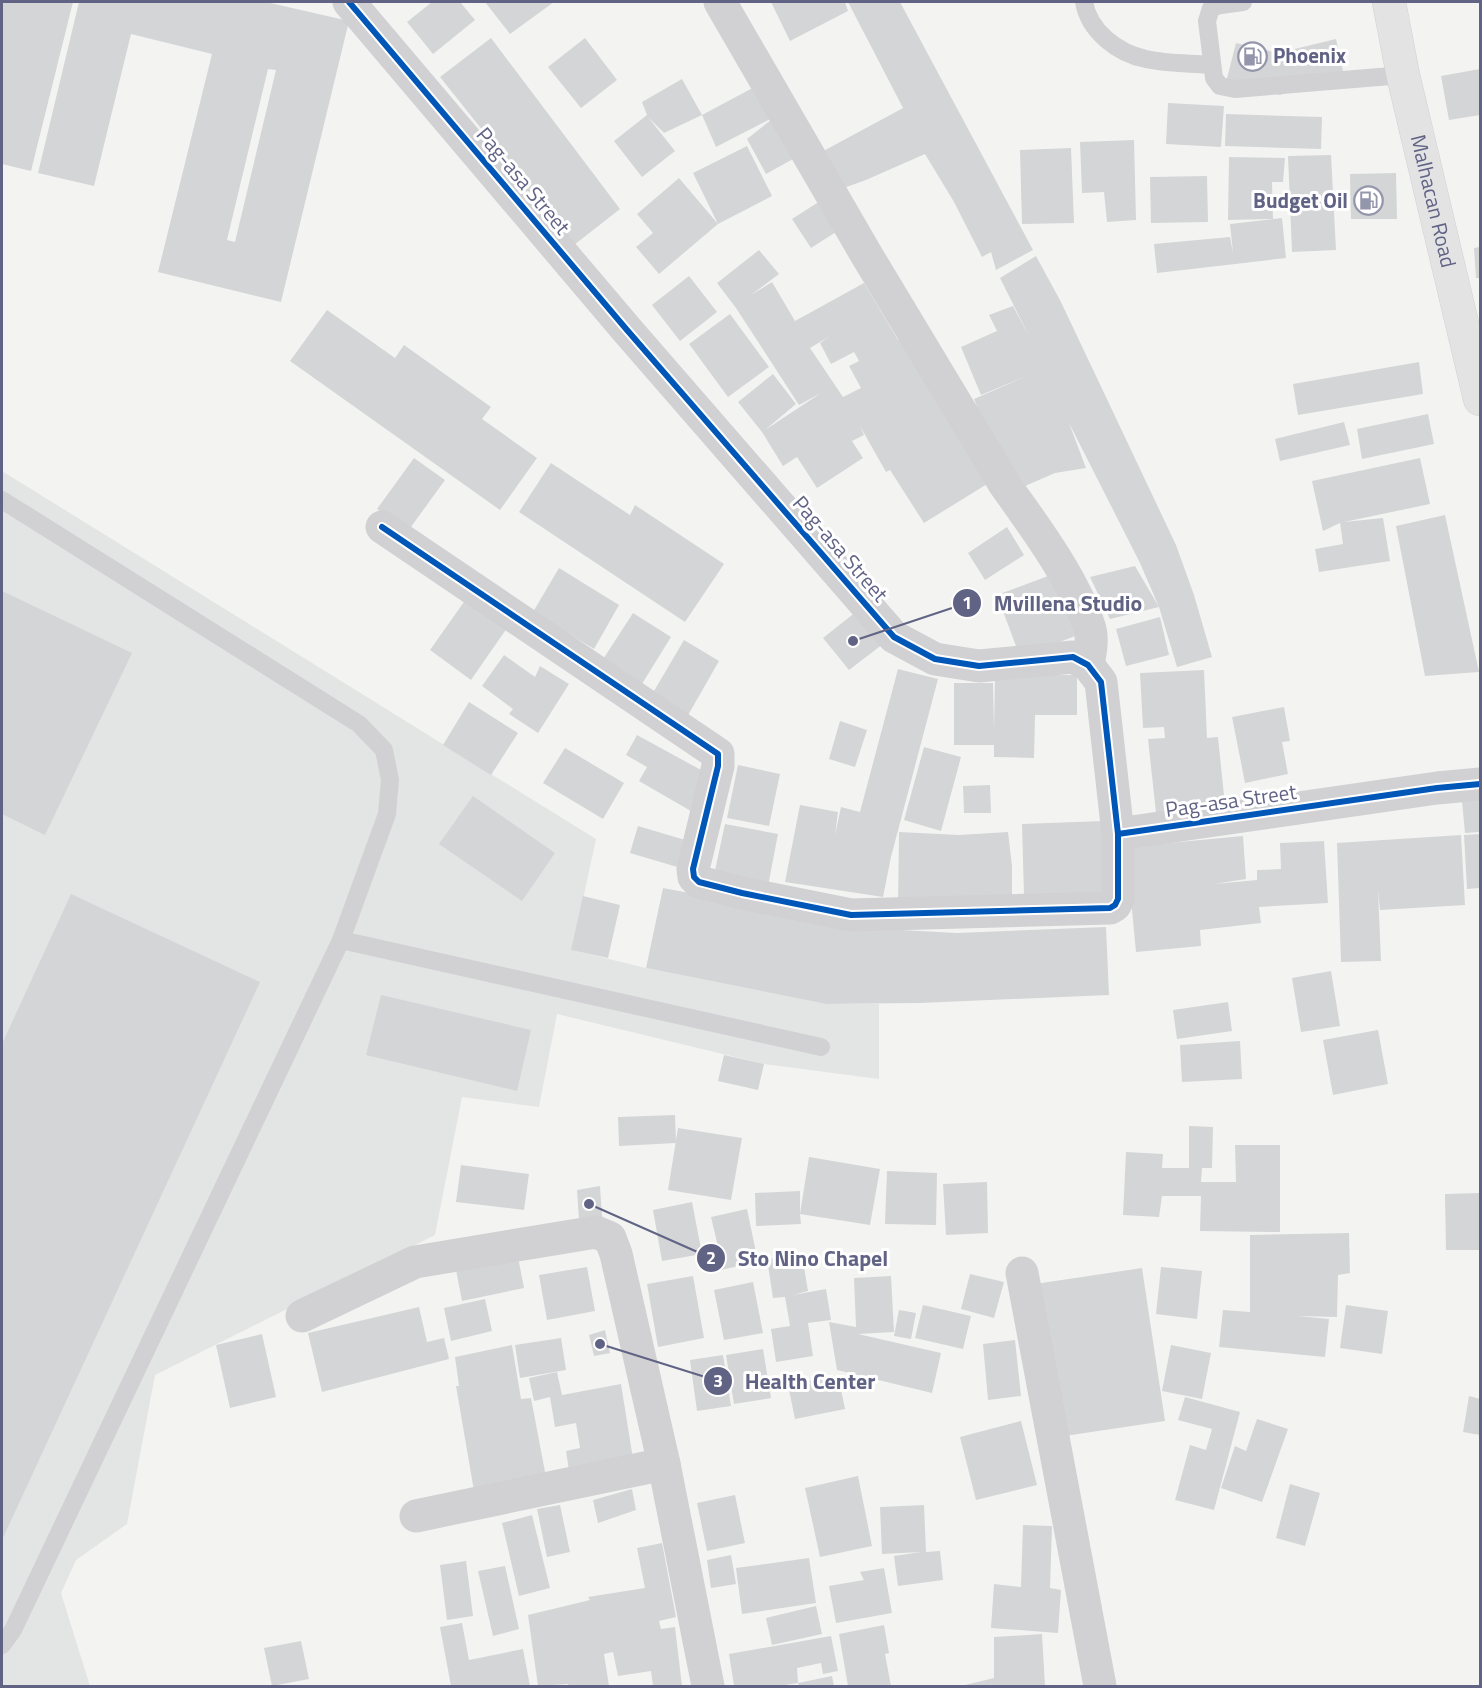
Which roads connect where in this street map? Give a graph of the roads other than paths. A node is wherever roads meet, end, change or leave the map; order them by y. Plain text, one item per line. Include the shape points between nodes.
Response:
1 (349, 2) edge
2 (720, 2) edge
3 (1084, 2) edge
4 (1243, 2) edge
5 (1389, 2) edge
6 (1209, 5) edge
7 (1212, 65) junction
8 (1404, 75) junction
9 (1480, 399) edge
10 (2, 500) edge
11 (382, 527) dead end
12 (1088, 665) junction
13 (1480, 784) edge
14 (1118, 834) junction
15 (341, 940) junction
16 (821, 1047) dead end
17 (1022, 1273) dead end
18 (302, 1316) dead end
19 (664, 1464) junction
20 (416, 1516) dead end
21 (2, 1645) edge
22 (708, 1686) edge
23 (1100, 1686) edge

1 - 12 street, Pag-asa Street via 894,637 935,659 980,666 1073,657
2 - 12 street via 962,415 1068,580 1090,630
3 - 7 lane via 1085,11 1100,35 1122,50 1145,59
4 - 6 lane
5 - 8 main road, Malhacan Road
6 - 7 lane
7 - 8 lane via 1220,86 1235,89
8 - 9 main road, Malhacan Road
10 - 15 lane via 359,724 384,750 390,780 387,814
11 - 14 street via 718,754 693,869 699,882 851,915 1110,908 1118,899
12 - 14 street via 1101,682
13 - 14 street, Pag-asa Street
15 - 16 lane
15 - 21 lane via 13,1630
17 - 23 street
18 - 19 street via 415,1262 596,1232 610,1238 616,1254
19 - 20 street
19 - 22 street

